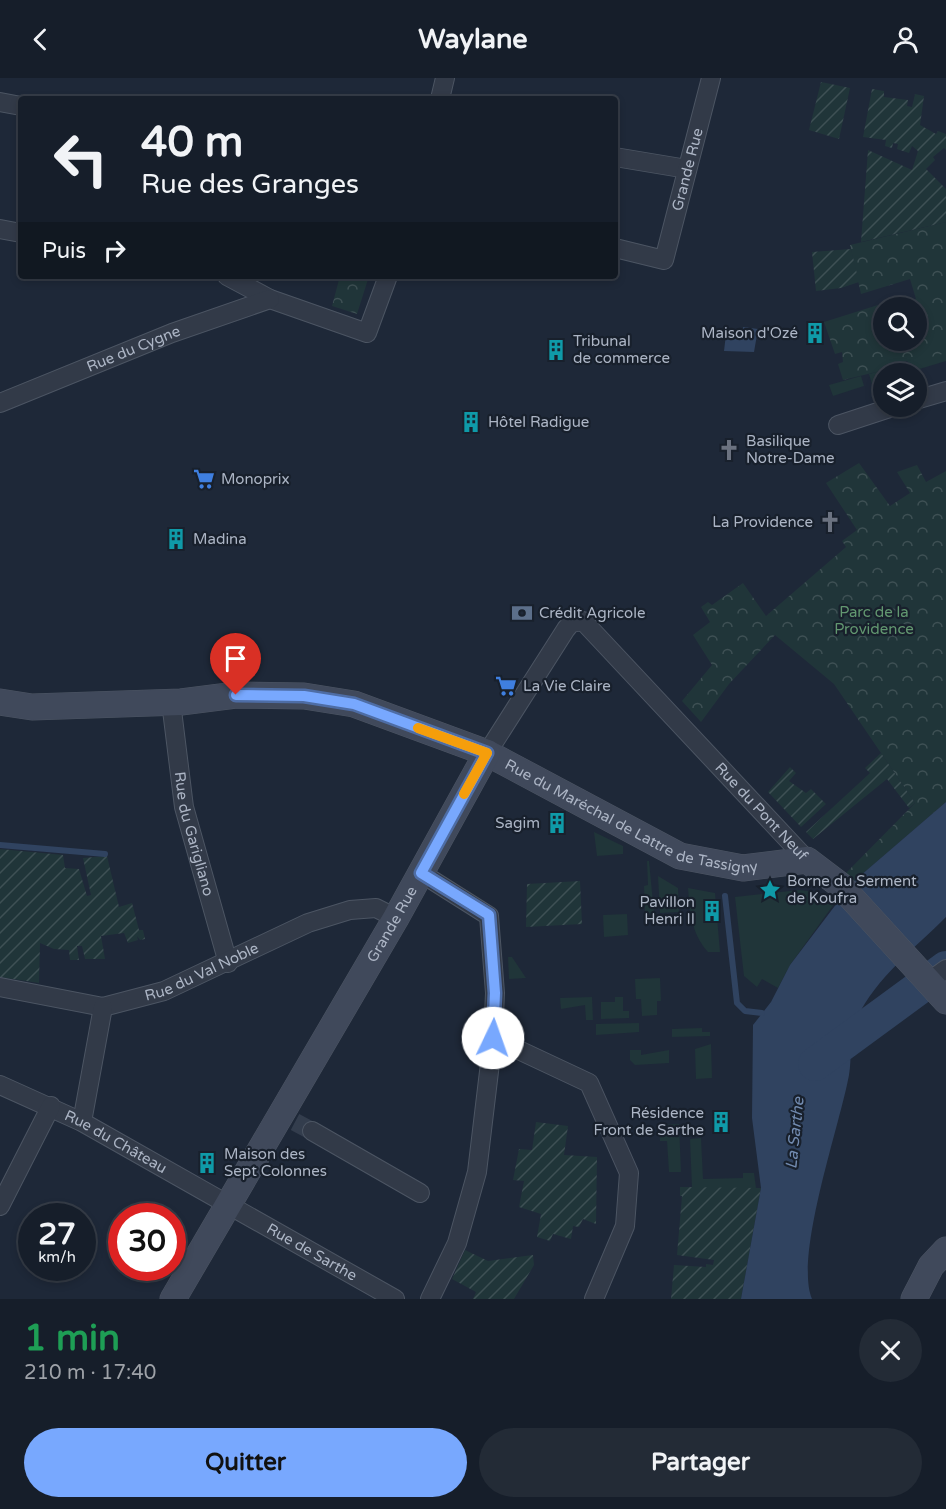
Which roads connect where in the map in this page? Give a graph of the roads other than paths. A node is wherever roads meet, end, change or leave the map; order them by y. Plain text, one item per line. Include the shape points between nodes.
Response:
1 (445, 78) edge
2 (711, 78) edge
3 (441, 96) edge
4 (0, 102) edge
5 (18, 105) edge
6 (618, 158) edge
7 (687, 169) junction
8 (0, 229) edge
9 (18, 232) edge
10 (618, 249) edge
11 (233, 279) edge
12 (387, 279) edge
13 (270, 299) junction
14 (946, 391) edge
15 (927, 397) edge
16 (0, 403) edge
17 (873, 414) edge
18 (838, 425) dead end
19 (577, 620) joint
20 (0, 702) edge
21 (171, 702) junction
22 (487, 753) junction
23 (807, 860) junction
24 (421, 873) junction
25 (396, 918) junction
26 (228, 963) junction
27 (937, 976) edge
28 (0, 987) edge
29 (946, 1001) edge
30 (103, 1007) junction
31 (493, 1038) junction
32 (0, 1085) edge
33 (51, 1106) junction
34 (82, 1122) junction
35 (312, 1131) tunnel mouth
36 (420, 1192) dead end
37 (229, 1203) junction
38 (0, 1206) edge
39 (946, 1250) edge
40 (172, 1299) edge
41 (395, 1299) edge
42 (430, 1299) edge
43 (594, 1299) edge
44 (914, 1299) edge

1 - 3 street
2 - 7 street, Grande Rue
4 - 5 street
6 - 7 street
7 - 10 street, Grande Rue via 664,260
8 - 9 street
11 - 13 street
12 - 13 street via 367,333
13 - 16 street, Rue du Cygne via 172,333
14 - 15 street
17 - 18 street
19 - 22 street, Grande Rue via 566,629
19 - 23 street, Rue du Pont Neuf via 589,625
20 - 21 street, Rue du Maréchal de Lattre de Tassigny via 32,707
21 - 22 street, Rue du Maréchal de Lattre de Tassigny via 236,695 304,696 354,704
21 - 26 street, Rue du Garigliano via 184,807
22 - 23 street, Rue du Maréchal de Lattre de Tassigny via 680,856 743,868
22 - 24 street, Grande Rue
23 - 27 street, Rue du Pont Neuf via 840,885 911,963
24 - 25 street, Grande Rue
24 - 31 street via 489,915 495,993
25 - 26 street, Rue du Val Noble via 376,908 350,910 308,924
25 - 37 street, Grande Rue via 288,1118
26 - 30 street, Rue du Val Noble via 165,991
27 - 29 street, Rue du Pont Neuf
28 - 30 street, Rue du Val Noble
30 - 34 street
31 - 42 street via 477,1172 457,1243
31 - 43 street via 589,1083 629,1173 625,1226
32 - 33 street, Rue du Château
33 - 34 street, Rue du Château
33 - 38 street
34 - 37 street, Rue du Château
35 - 36 street
37 - 40 street, Grande Rue
37 - 41 street, Rue de Sarthe
39 - 44 street via 931,1266

